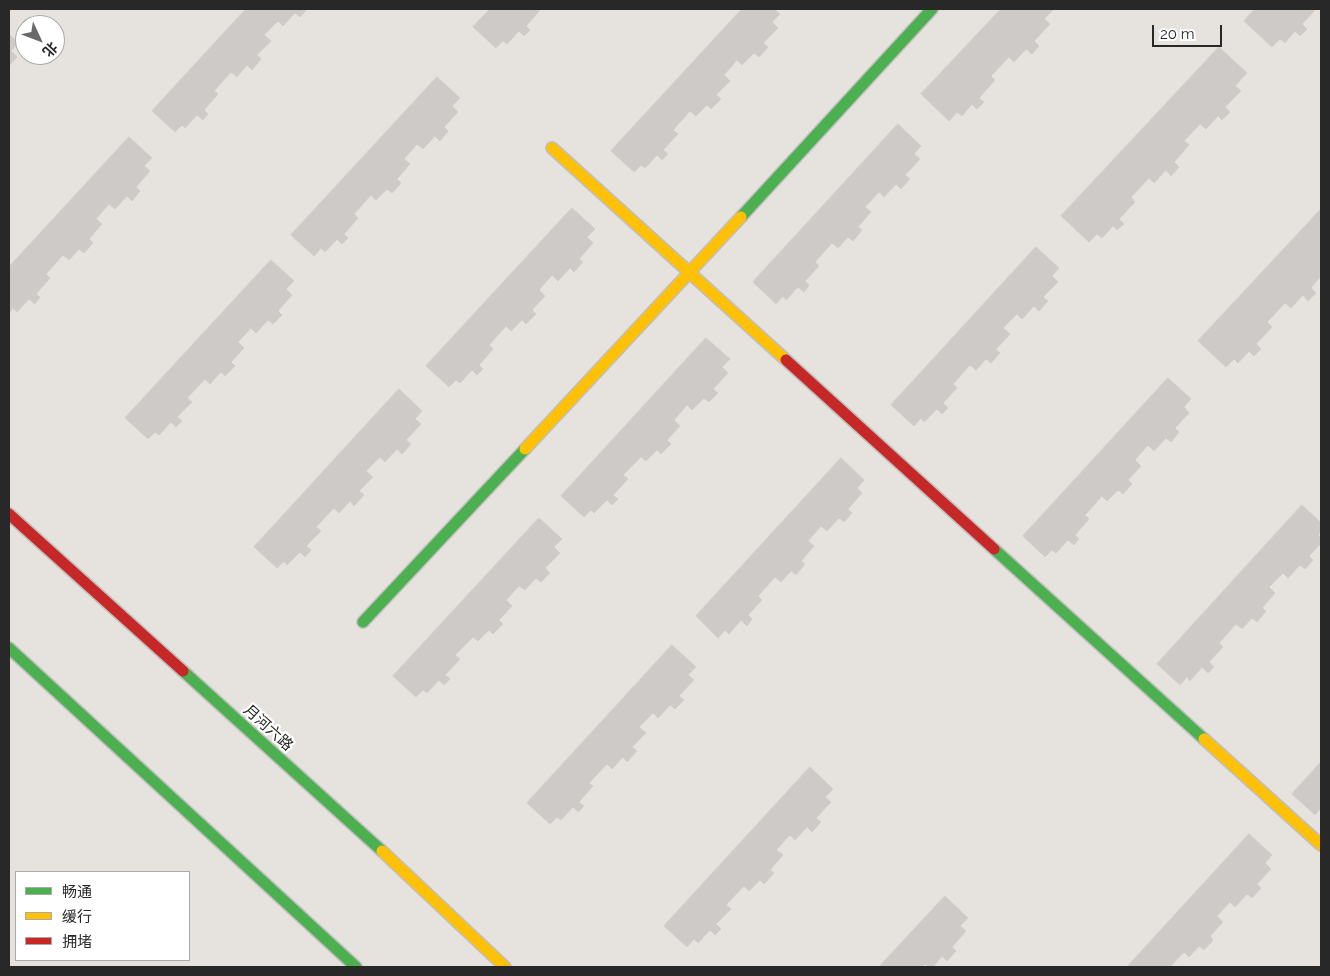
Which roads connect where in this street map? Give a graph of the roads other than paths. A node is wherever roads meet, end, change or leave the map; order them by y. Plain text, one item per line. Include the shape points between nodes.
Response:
1 (932, 9) edge
2 (552, 148) dead end
3 (690, 273) junction
4 (9, 514) edge
5 (363, 622) dead end
6 (9, 648) edge
7 (1321, 845) edge
8 (356, 967) edge
9 (504, 967) edge

1 - 3 street
2 - 3 street
3 - 5 street
3 - 7 street
4 - 9 street, 月河六路 via 352,823
6 - 8 street

